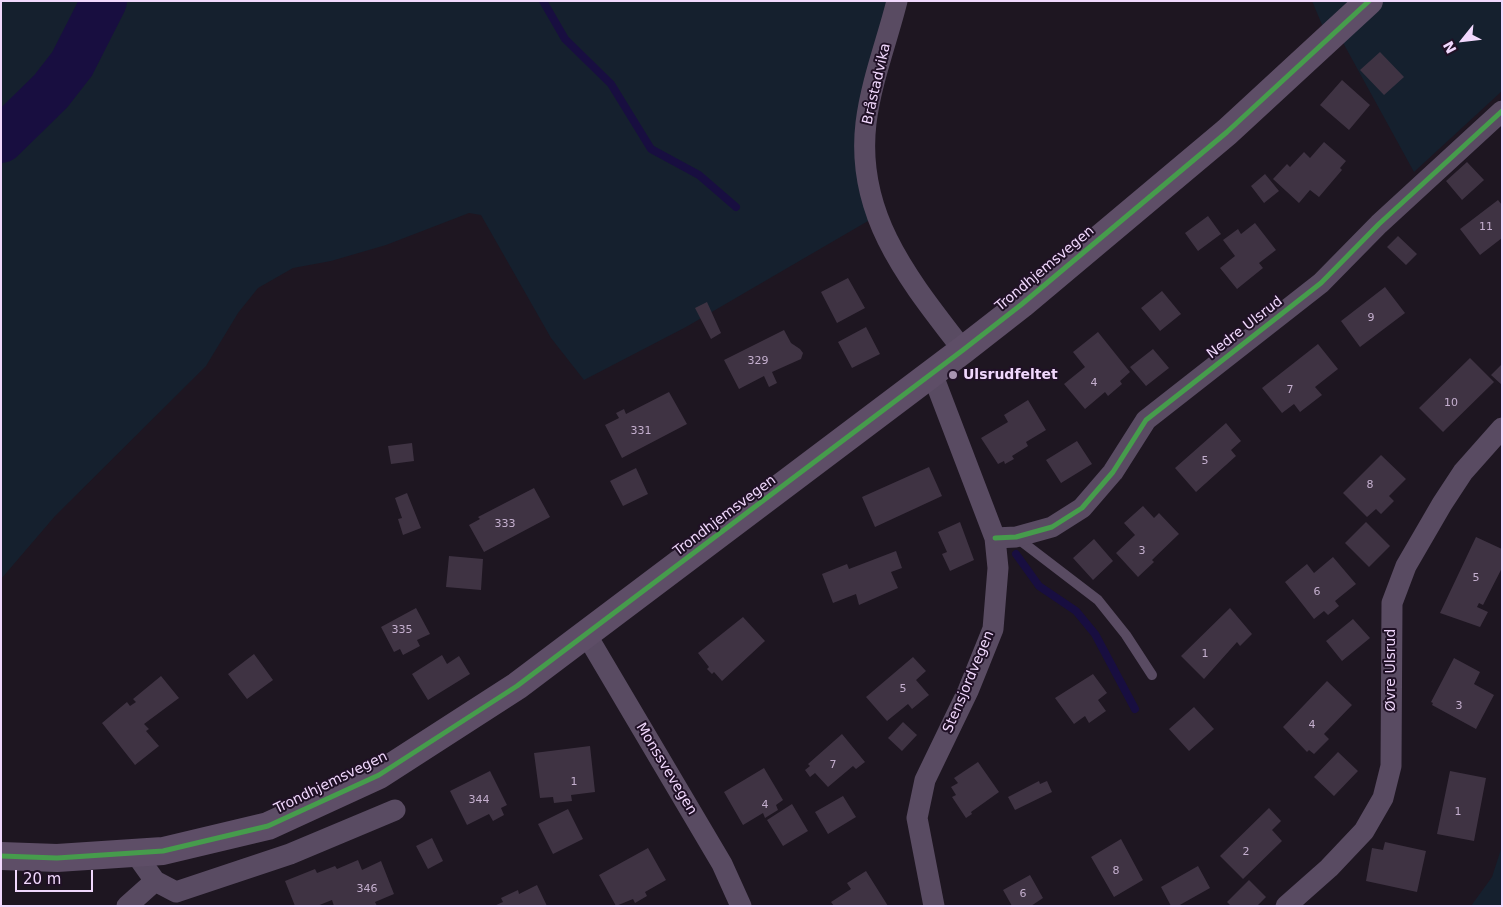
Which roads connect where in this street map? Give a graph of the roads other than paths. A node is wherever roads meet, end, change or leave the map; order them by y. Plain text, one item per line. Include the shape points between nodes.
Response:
1 (897, 1) edge
2 (1369, 1) edge
3 (1502, 111) edge
4 (964, 350) junction
5 (932, 373) junction
6 (1502, 428) edge
7 (1016, 537) junction
8 (995, 538) junction
9 (586, 634) junction
10 (1152, 675) dead end
11 (396, 810) dead end
12 (135, 853) junction
13 (1, 856) edge
14 (155, 881) junction
15 (127, 906) edge
16 (741, 906) edge
17 (934, 906) edge
18 (1286, 906) edge

1 - 4 street, Bråstadvika via 866,122 864,165 875,212 900,264
2 - 4 main road, Trondhjemsvegen via 1227,132
3 - 7 street, Nedre Ulsrud via 1379,224 1321,283 1146,420 1113,472 1082,508 1052,527
4 - 5 main road, Trondhjemsvegen
5 - 8 street, Stensjordvegen
5 - 9 main road, Trondhjemsvegen
6 - 18 street, Øvre Ulsrud via 1462,472 1406,566 1392,603 1392,766 1383,798 1364,831
7 - 8 street, Nedre Ulsrud
7 - 10 lane via 1098,600
8 - 17 street, Stensjordvegen via 998,568 993,629 968,691 925,780 917,818
9 - 12 main road, Trondhjemsvegen via 517,686 379,775 268,826 164,850
9 - 16 street, Monssvevegen via 722,864
11 - 14 street via 290,854 176,892
12 - 13 main road, Trondhjemsvegen via 58,858
12 - 14 street
14 - 15 street

